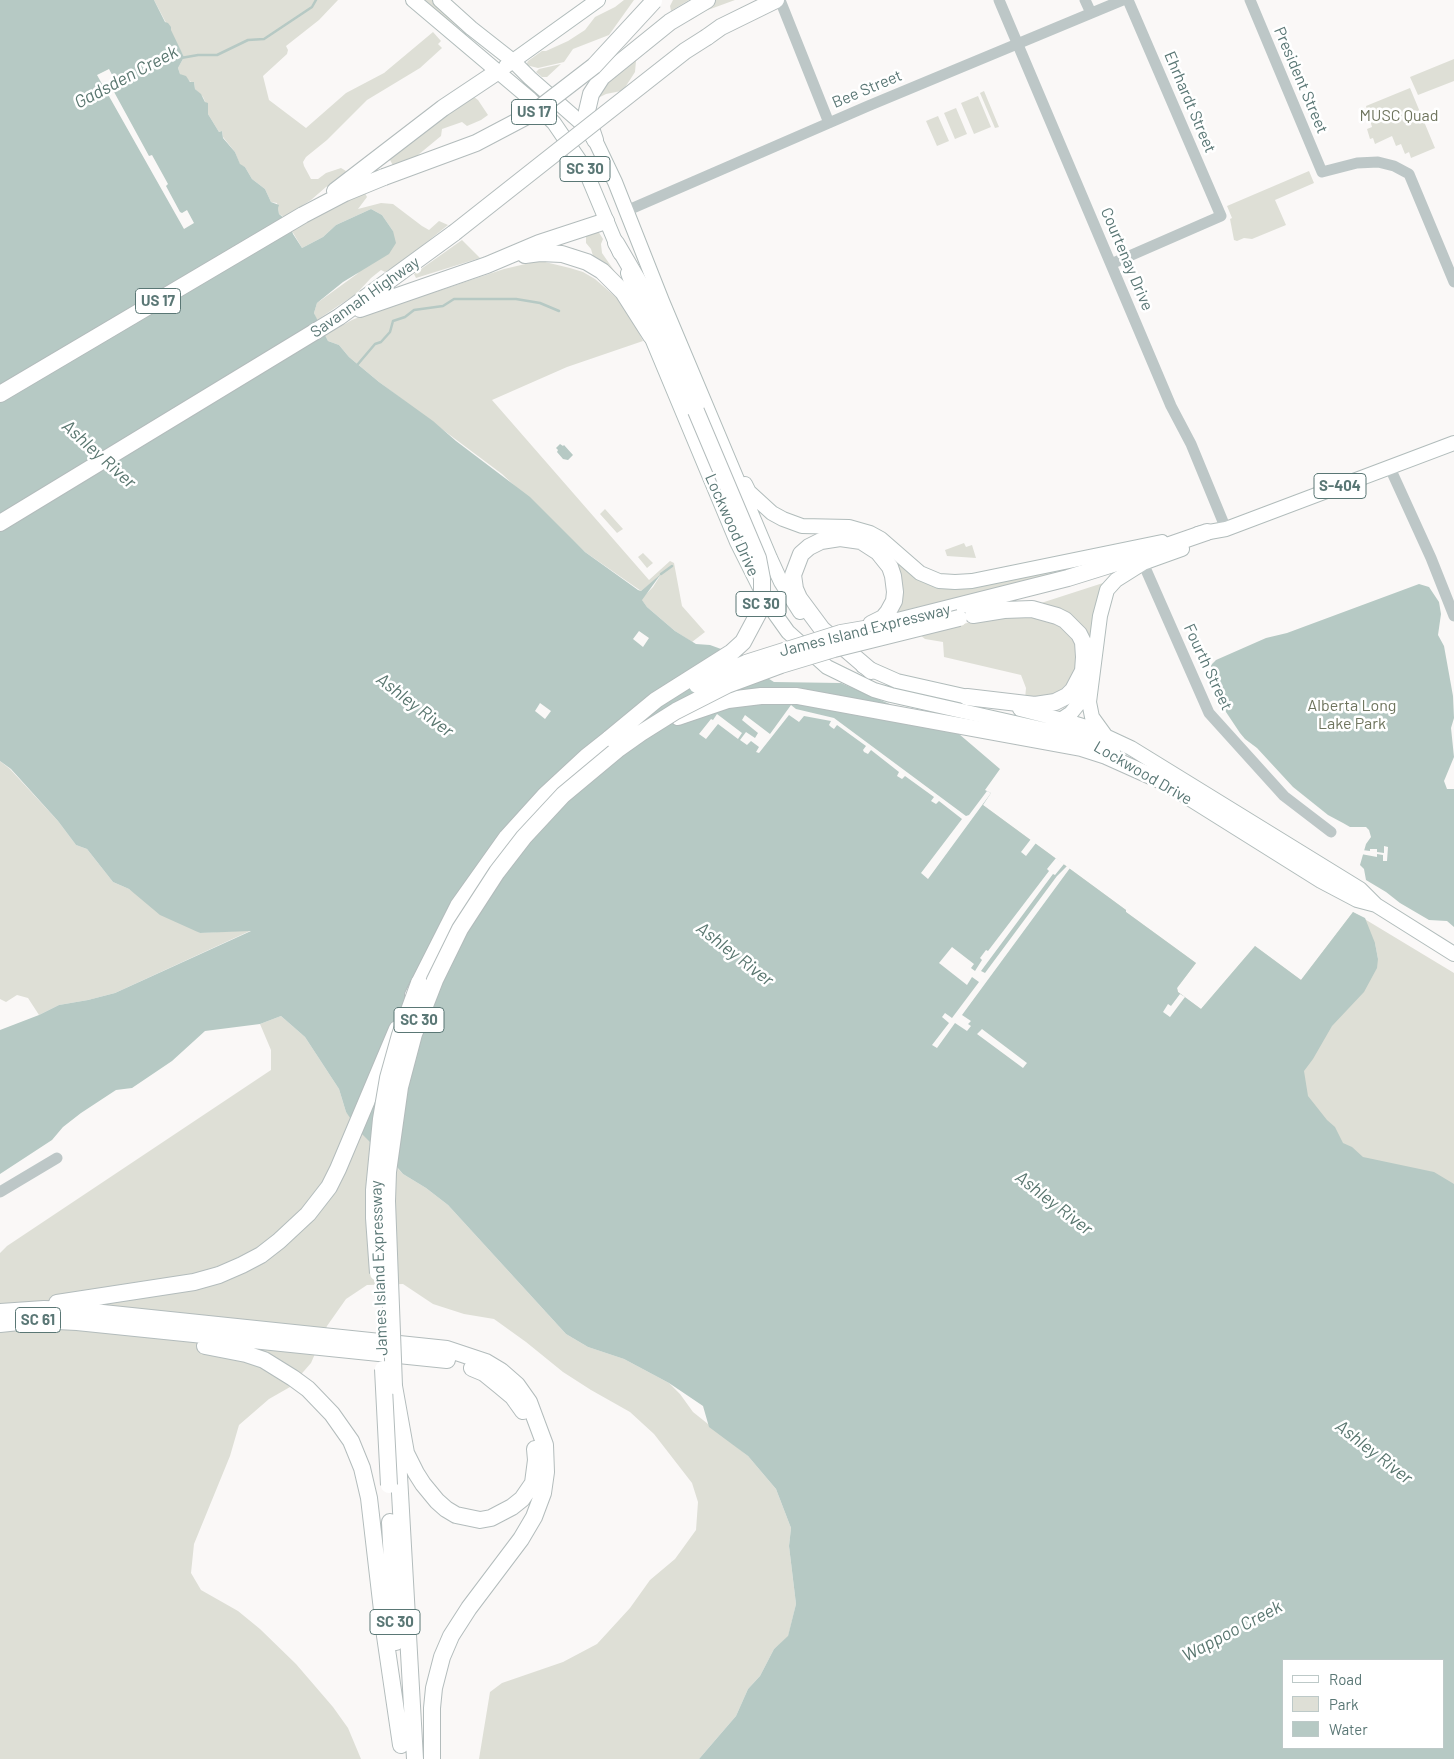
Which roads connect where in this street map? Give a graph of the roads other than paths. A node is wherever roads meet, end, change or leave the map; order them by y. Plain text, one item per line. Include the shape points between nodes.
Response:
1 (413, 0) edge
2 (440, 0) edge
3 (598, 0) edge
4 (707, 0) edge
5 (776, 0) edge
6 (780, 0) edge
7 (999, 0) edge
8 (1085, 0) edge
9 (1123, 0) edge
10 (1128, 0) edge
11 (1250, 0) edge
12 (655, 1) edge
13 (1091, 13) junction
14 (471, 28) junction
15 (460, 40) junction
16 (1018, 44) junction
17 (513, 61) junction
18 (497, 72) junction
19 (829, 123) junction
20 (595, 140) junction
21 (626, 210) junction
22 (303, 215) junction
23 (606, 220) junction
24 (616, 243) junction
25 (487, 264) junction
26 (1112, 264) junction
27 (1454, 282) edge
28 (662, 301) junction
29 (336, 319) junction
30 (651, 336) junction
31 (0, 394) edge
32 (722, 442) junction
33 (1454, 443) edge
34 (1390, 468) junction
35 (0, 523) edge
36 (1226, 529) junction
37 (1207, 532) junction
38 (1143, 563) junction
39 (963, 613) junction
40 (1454, 616) edge
41 (841, 633) junction
42 (871, 671) junction
43 (1090, 684) junction
44 (967, 697) joint
45 (1005, 703) junction
46 (1064, 720) junction
47 (1000, 726) junction
48 (1041, 728) junction
49 (641, 733) junction
50 (1105, 735) junction
51 (610, 738) junction
52 (1164, 782) junction
53 (1331, 832) dead end
54 (1376, 905) junction
55 (1454, 954) edge
56 (418, 983) junction
57 (57, 1158) dead end
58 (0, 1192) edge
59 (0, 1312) edge
60 (77, 1322) junction
61 (0, 1324) edge
62 (394, 1386) junction
63 (401, 1752) edge
64 (415, 1759) edge
65 (432, 1759) edge

1 - 15 main road, Lockwood Drive
2 - 14 main road, Lockwood Drive
3 - 17 main road
4 - 20 highway via 670,22 602,77 591,94 587,111
5 - 29 highway, Savannah Highway / US 17, bridge via 721,27 685,51 454,234
6 - 19 street
7 - 16 street, Courtenay Drive
8 - 13 street
9 - 13 street, Bee Street
10 - 26 street, Ehrhardt Street via 1221,216
11 - 27 street, President Street via 1322,172 1357,162 1378,162 1409,174
12 - 22 highway, US 17, bridge via 594,66 533,113 476,143 345,192
13 - 16 street, Bee Street
14 - 15 main road
14 - 17 main road, Lockwood Drive
15 - 18 main road, Lockwood Drive
16 - 19 street, Bee Street
16 - 26 street, Courtenay Drive
17 - 18 main road
17 - 20 main road, Lockwood Drive / SC 30 via 580,122
18 - 22 highway via 443,108
18 - 23 main road, Lockwood Drive / SC 30 via 554,123 584,167
19 - 21 street, Bee Street
20 - 21 main road, Lockwood Drive / SC 30
21 - 23 main road
21 - 28 main road, Lockwood Drive / SC 30
22 - 31 highway, US 17
23 - 24 main road, Lockwood Drive / SC 30
23 - 25 highway
24 - 28 main road via 619,237 629,239
24 - 30 main road, Lockwood Drive / SC 30
24 - 51 highway, SC 30, bridge via 650,301 758,558 762,598 759,612 743,642 656,700
25 - 29 highway
25 - 30 highway via 540,253 562,254 587,262 614,282
26 - 36 street, Courtenay Drive
28 - 32 main road, Lockwood Drive / SC 30
29 - 35 highway, Savannah Highway / US 17
30 - 47 main road, Lockwood Drive / SC 30, bridge via 737,542 768,604 788,632 827,667 854,682 891,696
32 - 37 main road via 750,492 772,513 802,526 849,527 870,533 920,574 939,580 972,580
32 - 42 main road, Lockwood Drive / SC 30, bridge via 781,582 805,619 846,656
33 - 34 main road, S-404
34 - 36 main road, S-404
34 - 40 street
36 - 37 main road, S-404
36 - 38 main road, S-404 via 1210,539
37 - 39 highway, James Island Expressway / SC 30
38 - 39 highway, James Island Expressway / SC 30
38 - 43 main road via 1116,580 1108,590 1100,616
38 - 53 street, Fourth Street via 1209,713 1284,796
39 - 41 highway, James Island Expressway / SC 30
39 - 45 highway, SC 30 via 1017,609 1044,611 1065,620 1083,642 1083,671 1067,696 1044,705
39 - 49 highway, James Island Expressway / SC 30, bridge via 753,674 701,698
41 - 42 highway, bridge via 883,618 894,601 895,592 890,567 878,552 861,542 840,538 821,541 801,554 793,575 795,589 798,598 822,629
41 - 51 highway, James Island Expressway / SC 30, bridge via 772,653 719,674
42 - 44 main road, Lockwood Drive / SC 30 via 897,681
43 - 46 main road via 1084,697
43 - 50 main road via 1092,717
44 - 45 highway
45 - 46 main road, Lockwood Drive
46 - 48 main road
46 - 50 main road, Lockwood Drive
47 - 48 main road, Lockwood Drive
47 - 49 highway, bridge via 777,695 728,700
47 - 52 highway via 1106,756
48 - 52 main road, Lockwood Drive via 1102,747
49 - 62 highway, James Island Expressway / SC 30, bridge via 563,795 497,872 446,955 414,1034 400,1087 388,1172 387,1229
50 - 54 main road, Lockwood Drive via 1162,766 1286,843 1360,890
51 - 56 highway, James Island Expressway / SC 30 via 545,795 507,837 458,906
52 - 54 main road, Lockwood Drive via 1321,881 1357,900
54 - 55 main road, Lockwood Drive
56 - 59 highway, bridge via 338,1169 308,1214 279,1241 242,1265 194,1282
56 - 63 highway, James Island Expressway / SC 30, bridge via 388,1078 374,1190
57 - 58 street
59 - 65 highway via 74,1310 447,1349 486,1362 517,1385 529,1402 545,1445 543,1493 521,1539 469,1608 442,1657 432,1708
60 - 61 highway, SC 61 via 38,1320
60 - 62 highway via 452,1360 468,1366 484,1373 500,1386 525,1414 534,1438 536,1460 533,1483 522,1499 500,1515 480,1520 446,1509 423,1484 406,1453
60 - 63 highway via 220,1348 264,1360 308,1389 332,1414 351,1441 369,1498
62 - 64 highway, James Island Expressway / SC 30

